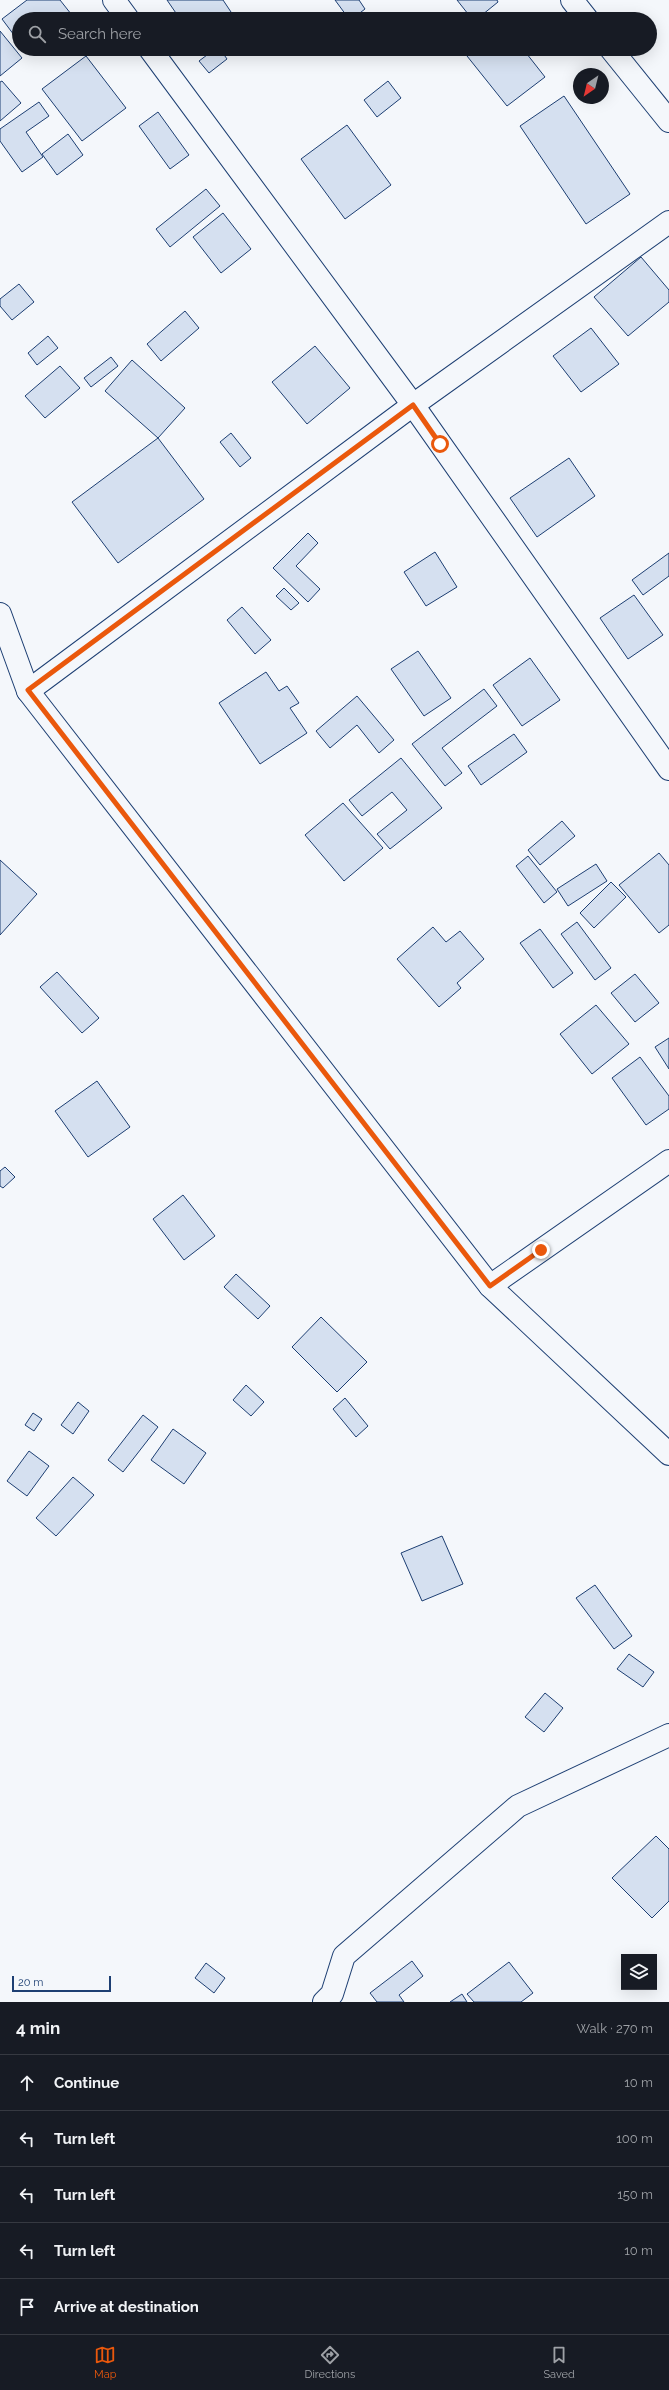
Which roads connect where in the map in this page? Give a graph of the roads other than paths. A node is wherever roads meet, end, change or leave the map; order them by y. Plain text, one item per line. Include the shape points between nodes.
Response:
1 (114, 0) edge
2 (572, 0) edge
3 (123, 12) edge
4 (581, 12) edge
5 (155, 56) edge
6 (617, 56) edge
7 (669, 122) edge
8 (669, 222) edge
9 (413, 405) junction
10 (0, 614) edge
11 (28, 690) junction
12 (669, 768) edge
13 (669, 1161) edge
14 (490, 1286) junction
15 (669, 1454) edge
16 (669, 1735) edge
17 (324, 2002) edge

1 - 3 street
2 - 4 street
5 - 9 street
6 - 7 street
8 - 9 street
9 - 11 street
9 - 12 street
10 - 11 street
11 - 14 street
13 - 14 street
14 - 15 street
16 - 17 street via 518,1806 344,1956 332,1994

